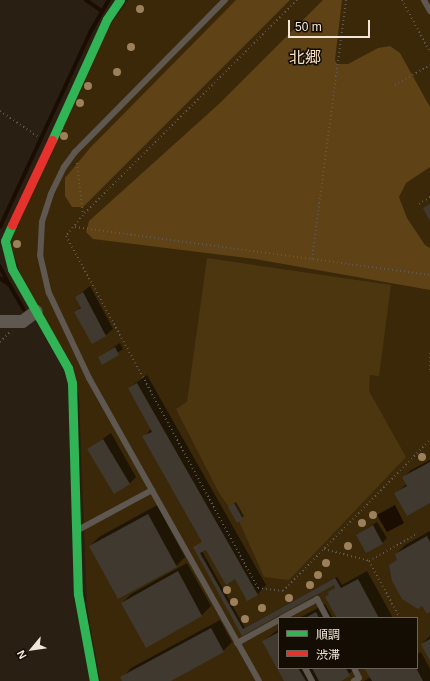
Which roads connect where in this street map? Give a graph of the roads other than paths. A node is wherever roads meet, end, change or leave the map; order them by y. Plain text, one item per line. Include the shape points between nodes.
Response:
1 (120, 0) edge
2 (224, 0) edge
3 (424, 0) edge
4 (430, 11) edge
5 (36, 311) junction
6 (0, 321) edge
7 (152, 490) junction
8 (75, 531) junction
9 (284, 617) edge
10 (326, 617) edge
11 (278, 621) edge
12 (237, 643) junction
13 (306, 669) edge
14 (354, 669) edge
15 (94, 681) edge
16 (259, 681) edge
17 (312, 681) edge
18 (354, 681) edge

1 - 5 street via 107,19 6,235 6,254 12,270
2 - 7 lane via 75,152 57,180 42,222 40,236 43,273 51,299 89,378
3 - 4 lane
5 - 6 street via 22,321
5 - 8 street via 68,368 72,383
7 - 8 lane
7 - 12 lane
8 - 15 street via 78,594
9 - 10 lane via 317,598
11 - 12 lane
12 - 16 lane
13 - 17 lane
14 - 18 lane via 359,678

